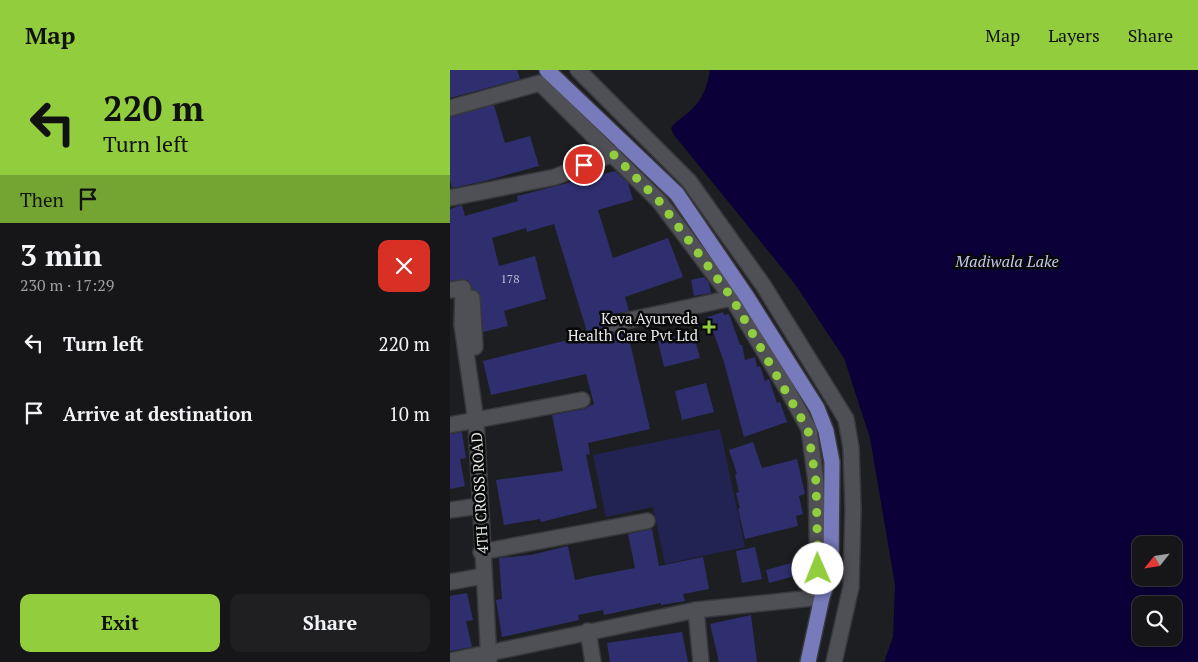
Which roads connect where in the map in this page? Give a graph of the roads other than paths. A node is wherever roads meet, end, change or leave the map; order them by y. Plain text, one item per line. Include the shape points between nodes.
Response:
1 (547, 70) edge
2 (578, 70) edge
3 (450, 108) edge
4 (613, 154) junction
5 (450, 198) edge
6 (450, 290) edge
7 (472, 294) dead end
8 (732, 298) junction
9 (612, 324) dead end
10 (456, 326) edge
11 (469, 364) junction
12 (582, 400) dead end
13 (476, 421) junction
14 (450, 425) edge
15 (479, 506) junction
16 (450, 510) edge
17 (647, 521) dead end
18 (481, 552) junction
19 (483, 576) junction
20 (450, 582) edge
21 (822, 597) junction
22 (696, 610) junction
23 (588, 631) junction
24 (488, 657) edge
25 (450, 660) edge
26 (593, 662) edge
27 (702, 662) edge
28 (808, 662) edge
29 (834, 662) edge

1 - 21 main road via 677,194 817,408 826,431 832,471 831,572
2 - 29 street via 689,181 763,286 846,419 851,448 853,501 851,587
3 - 4 street via 540,83
4 - 5 street via 555,177
4 - 8 street via 659,201
6 - 10 street, 4TH CROSS ROAD via 463,288
7 - 11 street via 475,356
8 - 9 street
8 - 21 street via 808,430 816,482 818,569
10 - 11 street, 4TH CROSS ROAD
11 - 13 street, 4TH CROSS ROAD
12 - 13 street
13 - 14 street
13 - 15 street, 4TH CROSS ROAD
15 - 16 street
15 - 18 street, 4TH CROSS ROAD
17 - 18 street
18 - 19 street, 4TH CROSS ROAD
19 - 20 street
19 - 24 street, 4TH CROSS ROAD
21 - 22 street
21 - 28 main road
22 - 23 street
22 - 27 street
23 - 24 street
23 - 26 street
24 - 25 street

